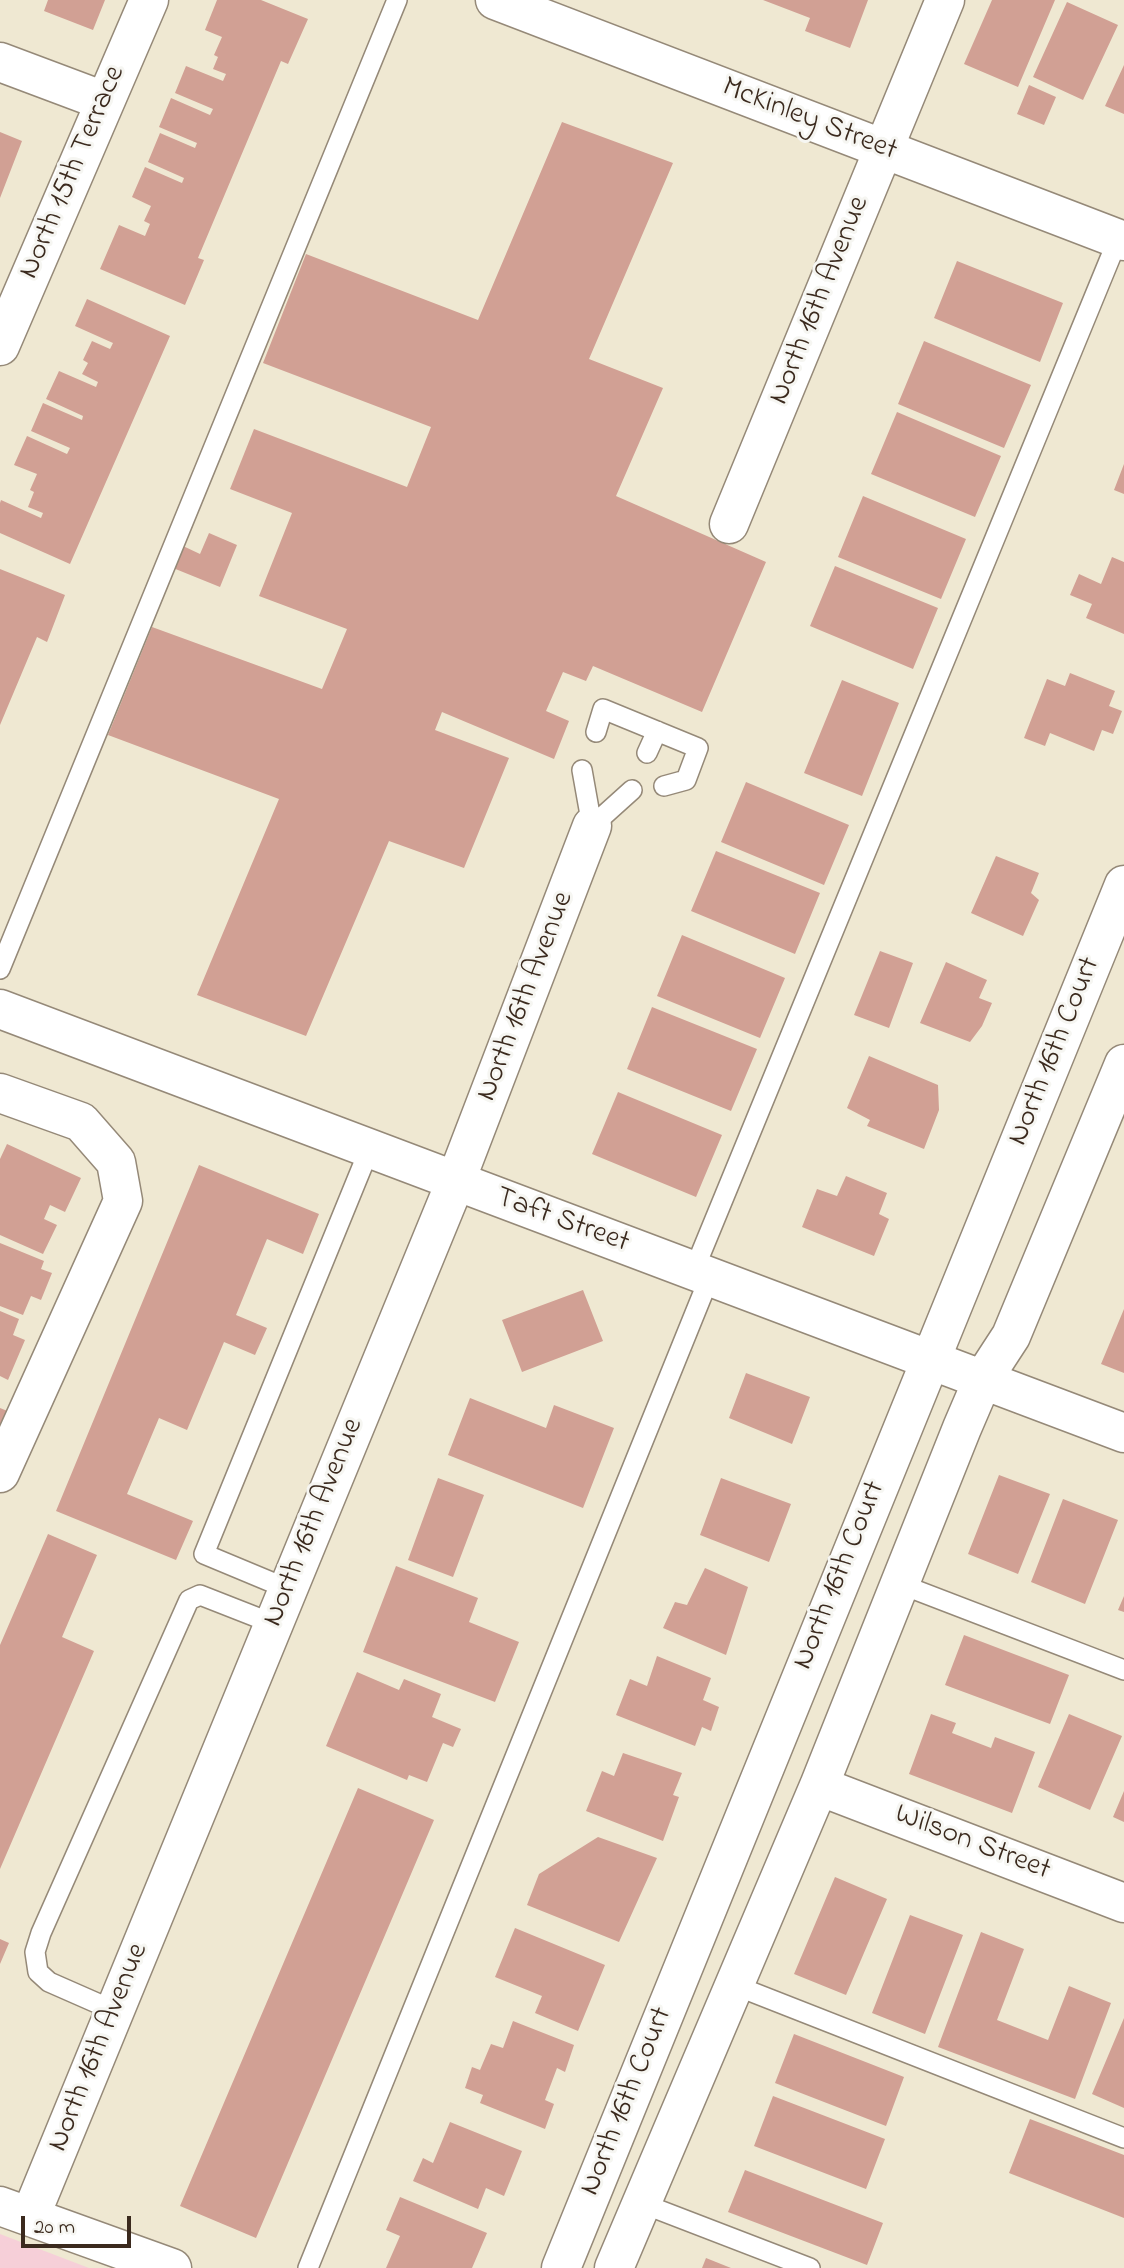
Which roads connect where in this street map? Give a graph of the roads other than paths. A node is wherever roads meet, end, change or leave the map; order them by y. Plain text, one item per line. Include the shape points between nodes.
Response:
1 (149, 0) edge
2 (397, 0) edge
3 (495, 0) edge
4 (945, 0) edge
5 (0, 62) edge
6 (104, 101) junction
7 (884, 149) junction
8 (1121, 240) edge
9 (0, 346) edge
10 (729, 524) dead end
11 (657, 731) junction
12 (596, 732) dead end
13 (647, 753) dead end
14 (582, 770) dead end
15 (664, 786) dead end
16 (632, 790) dead end
17 (592, 826) junction
18 (1124, 886) edge
19 (0, 969) edge
20 (0, 1009) edge
21 (1124, 1065) edge
22 (0, 1093) edge
23 (369, 1150) junction
24 (455, 1183) junction
25 (702, 1273) junction
26 (929, 1359) junction
27 (983, 1378) junction
28 (1124, 1433) edge
29 (0, 1473) edge
30 (900, 1584) junction
31 (281, 1606) junction
32 (1124, 1670) edge
33 (819, 1786) junction
34 (1124, 1903) edge
35 (734, 1985) junction
36 (115, 2011) junction
37 (1124, 2138) edge
38 (641, 2203) junction
39 (15, 2212) edge
40 (172, 2268) edge
41 (308, 2268) edge
42 (561, 2268) edge
43 (614, 2268) edge
44 (810, 2268) edge

1 - 6 street, North 15th Terrace
2 - 19 lane
3 - 7 street, McKinley Street
4 - 7 street, North 16th Avenue
5 - 6 street
6 - 9 street, North 15th Terrace
7 - 8 street, McKinley Street
7 - 10 street, North 16th Avenue
8 - 25 lane
11 - 12 lane via 603,709
11 - 13 lane
11 - 15 lane via 698,748 685,780
14 - 17 lane
16 - 17 lane
17 - 24 street, North 16th Avenue
18 - 26 street, North 16th Court
20 - 23 street, Taft Street
21 - 27 street, North 16th Court via 1011,1336
22 - 29 street via 81,1122 116,1161 123,1201
23 - 24 street, Taft Street
23 - 31 lane via 204,1555
24 - 25 street, Taft Street
24 - 31 street, North 16th Avenue
25 - 26 street, Taft Street
25 - 41 lane
26 - 27 street, Taft Street
26 - 42 street, North 16th Court
27 - 28 street, Taft Street
27 - 30 street, North 16th Court
30 - 32 lane
30 - 33 street, North 16th Court
31 - 36 street, North 16th Avenue
31 - 36 lane via 200,1595 189,1601 41,1933 35,1952 38,1972 49,1982
33 - 34 street, Wilson Street
33 - 35 street, North 16th Court
35 - 37 lane
35 - 38 street, North 16th Court
36 - 39 street, North 16th Avenue
38 - 43 street, North 16th Court
38 - 44 lane
39 - 40 street

